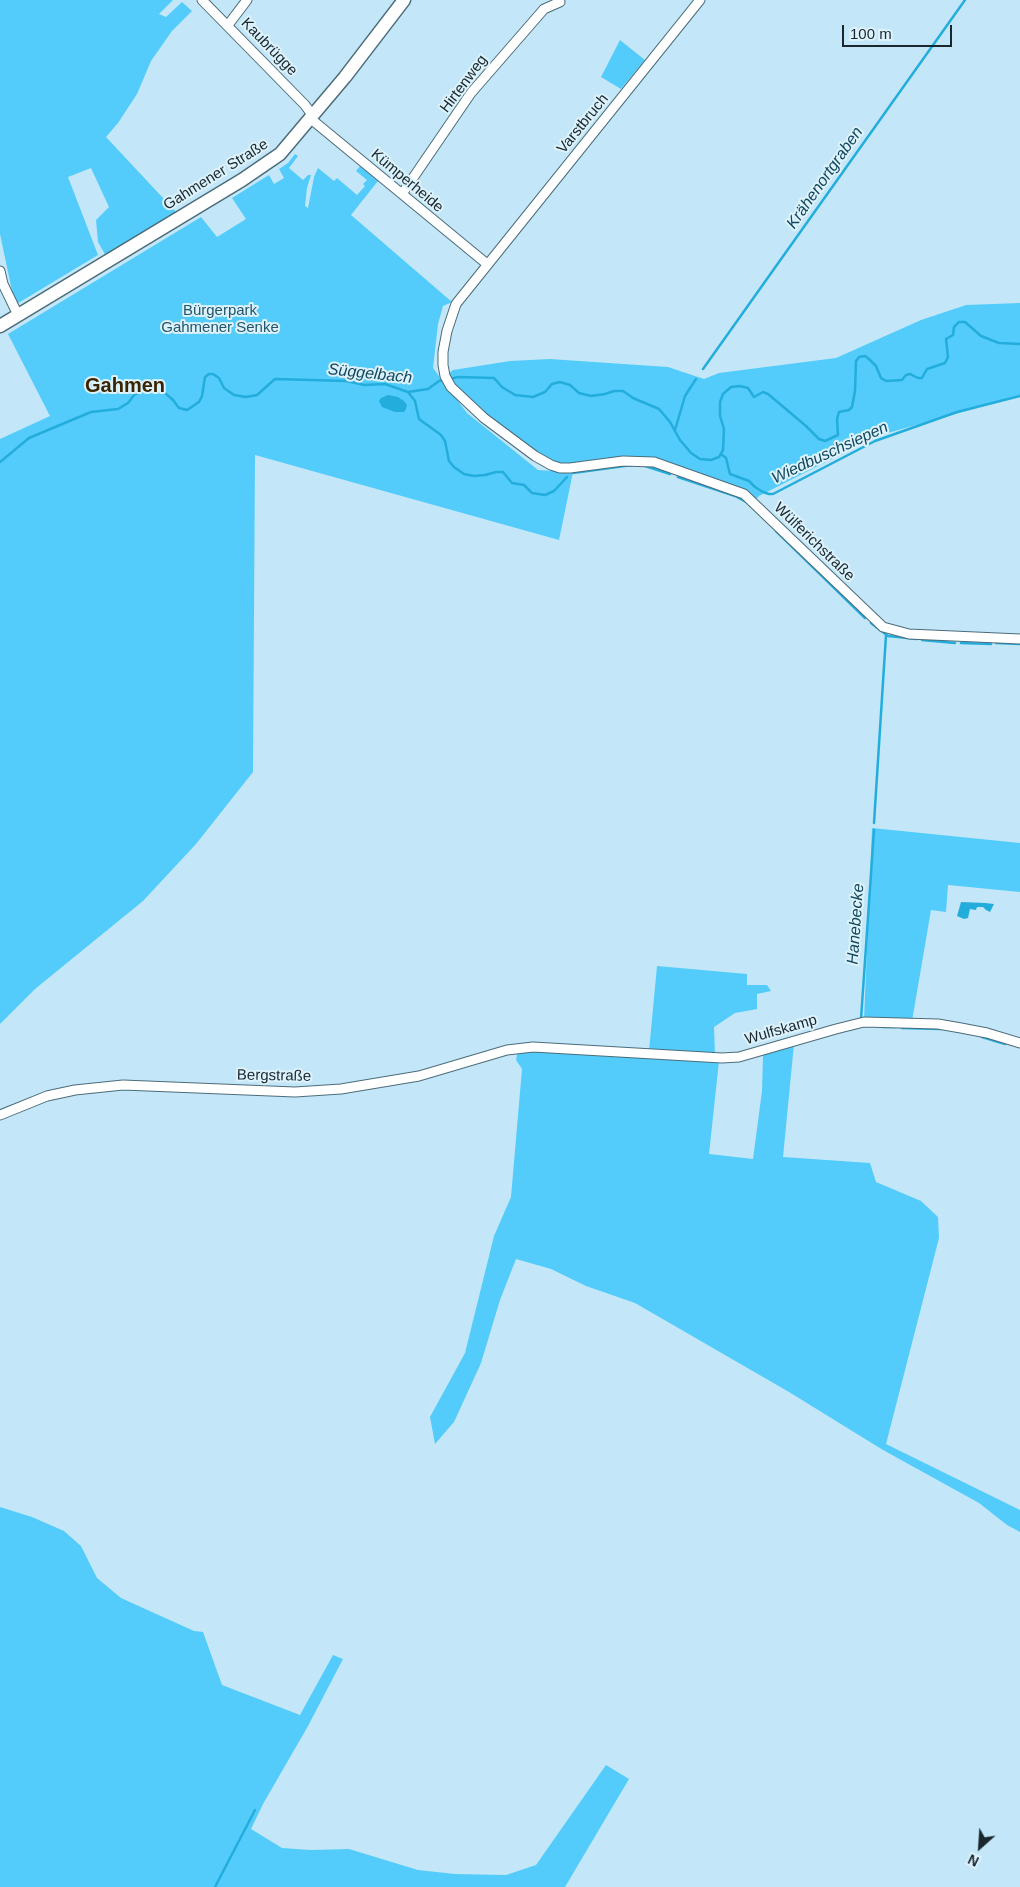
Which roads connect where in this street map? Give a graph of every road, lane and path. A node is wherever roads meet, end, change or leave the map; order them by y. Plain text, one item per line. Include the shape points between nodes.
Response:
1 (202, 0) edge
2 (247, 0) edge
3 (404, 0) edge
4 (700, 0) edge
5 (560, 2) dead end
6 (228, 25) junction
7 (312, 118) junction
8 (402, 194) junction
9 (486, 264) junction
10 (0, 271) edge
11 (18, 315) junction
12 (0, 326) edge
13 (1020, 640) edge
14 (1020, 1043) edge
15 (547, 1048) joint
16 (0, 1114) edge

1 - 6 street, Kaubrügge
2 - 6 street
3 - 7 main road, Gahmener Straße
4 - 9 street, Varstbruch
5 - 8 street, Hirtenweg via 544,8 471,94
6 - 7 street, Kaubrügge via 305,105
7 - 8 street, Kümperheide
7 - 11 main road, Gahmener Straße via 271,161
8 - 9 street, Kümperheide
9 - 13 street, Wülferichstraße via 456,304 443,352 443,365 451,386 508,437 560,468 623,461 654,462 744,494 883,627 909,634 951,638
10 - 11 street
11 - 12 main road, Gahmener Straße
14 - 15 street, Wulfskamp via 938,1024 881,1022 850,1026 730,1058
15 - 16 street, Bergstraße via 507,1050 418,1076 341,1089 295,1092 123,1085 47,1096

